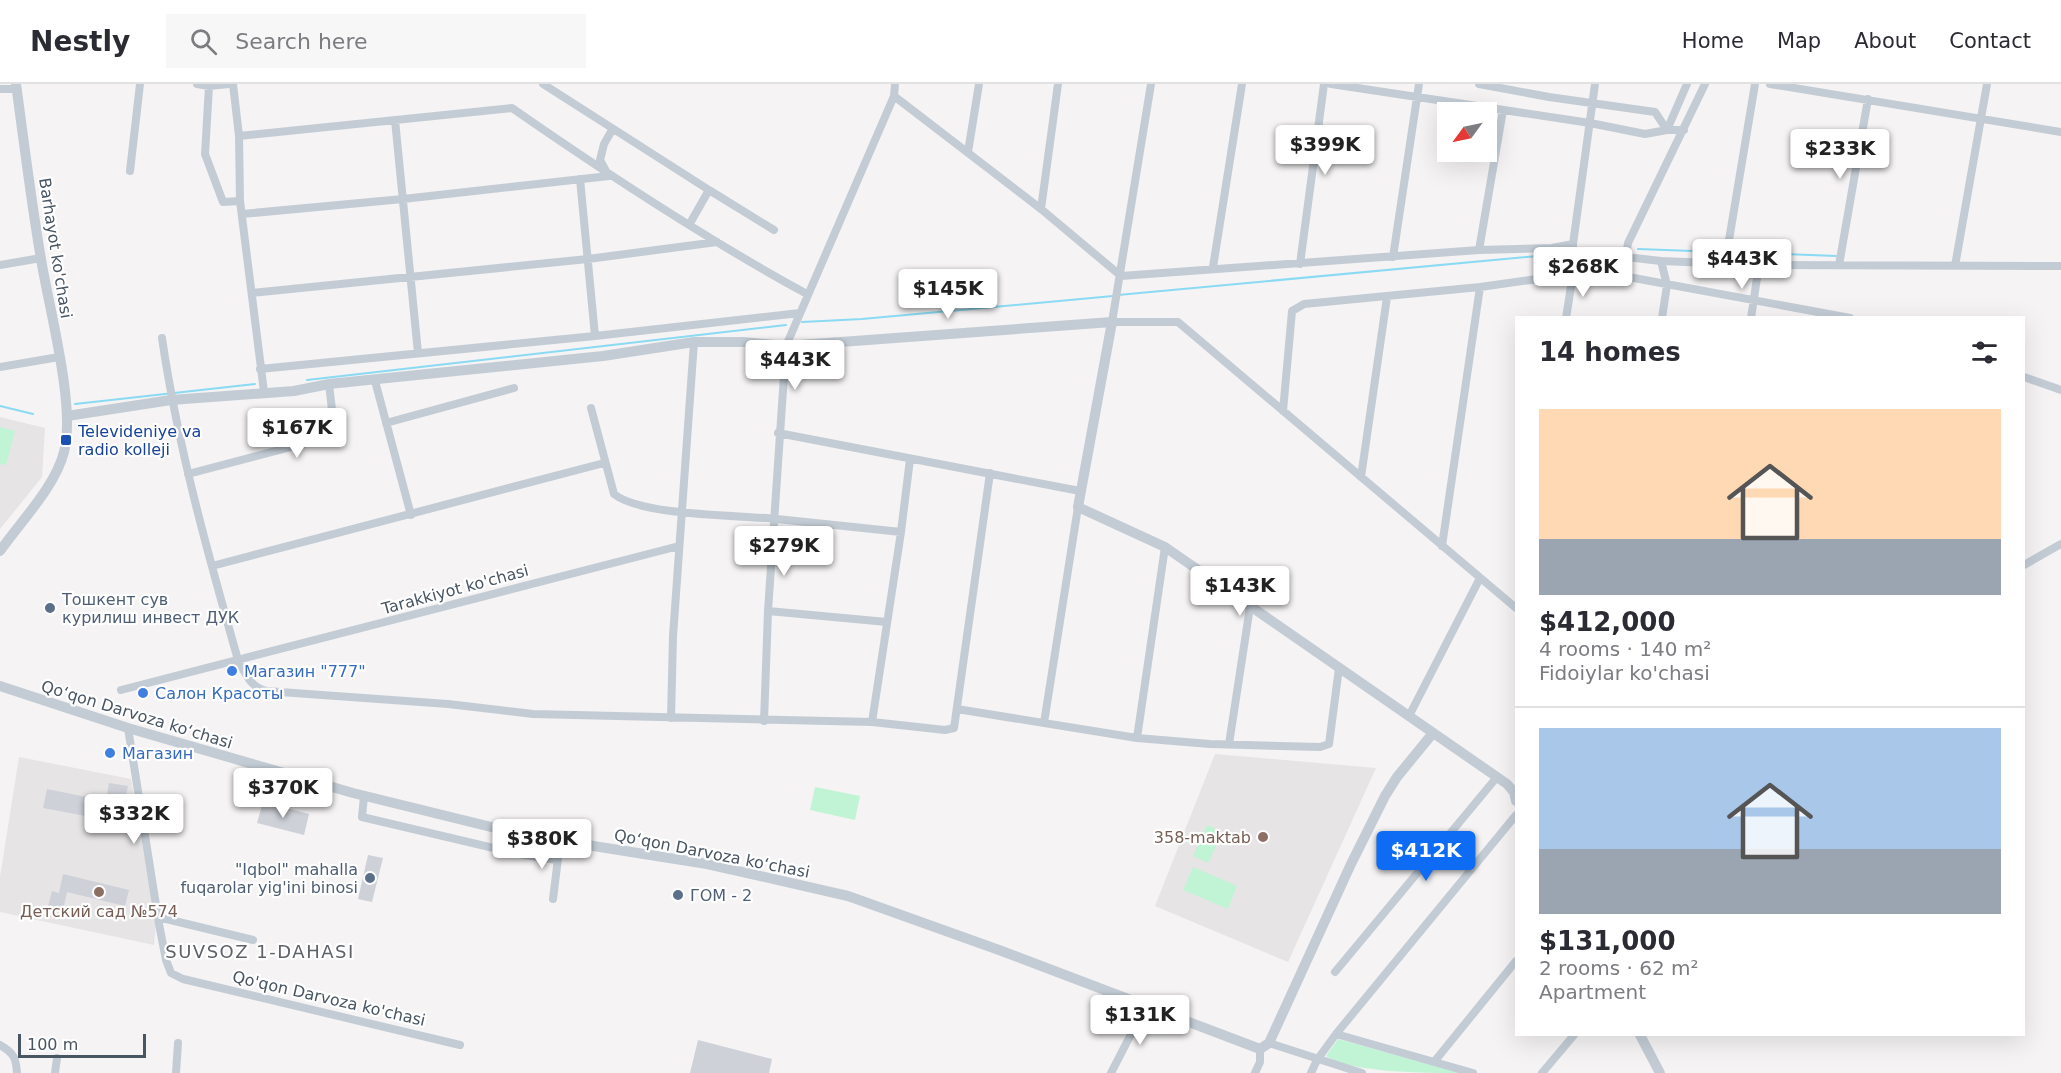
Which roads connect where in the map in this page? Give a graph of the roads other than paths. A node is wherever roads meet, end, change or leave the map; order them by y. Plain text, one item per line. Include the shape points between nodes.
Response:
1 (140, 84) edge
2 (197, 84) edge
3 (231, 84) edge
4 (543, 84) edge
5 (895, 84) edge
6 (979, 84) edge
7 (1058, 84) edge
8 (1151, 84) edge
9 (1242, 84) edge
10 (1324, 84) edge
11 (1331, 84) edge
12 (1419, 84) edge
13 (1479, 84) edge
14 (1595, 84) edge
15 (1687, 84) edge
16 (1705, 84) edge
17 (1755, 84) edge
18 (1770, 84) edge
19 (1987, 84) edge
20 (16, 86) edge
21 (209, 86) junction
22 (1503, 87) edge
23 (0, 89) edge
24 (894, 96) junction
25 (1417, 97) junction
26 (1868, 99) junction
27 (1592, 104) junction
28 (1503, 110) junction
29 (1981, 119) junction
30 (395, 120) junction
31 (1590, 123) junction
32 (612, 130) junction
33 (1667, 130) junction
34 (1684, 130) junction
35 (2061, 132) edge
36 (239, 136) junction
37 (968, 152) junction
38 (130, 171) dead end
39 (609, 176) junction
40 (580, 179) junction
41 (709, 190) junction
42 (403, 199) junction
43 (240, 201) junction
44 (1041, 209) junction
45 (242, 214) junction
46 (689, 225) junction
47 (774, 230) dead end
48 (717, 242) junction
49 (1573, 244) junction
50 (1479, 250) junction
51 (1393, 257) junction
52 (1626, 257) junction
53 (41, 258) junction
54 (588, 259) junction
55 (1661, 261) junction
56 (1300, 264) junction
57 (1725, 264) junction
58 (0, 265) edge
59 (1759, 265) junction
60 (1839, 265) junction
61 (1955, 266) junction
62 (2061, 266) edge
63 (1214, 267) junction
64 (1573, 274) junction
65 (411, 276) junction
66 (1121, 276) junction
67 (1623, 276) junction
68 (1667, 285) junction
69 (1480, 287) junction
70 (252, 293) junction
71 (807, 294) junction
72 (1387, 297) junction
73 (1754, 300) junction
74 (800, 313) junction
75 (1566, 316) edge
76 (1662, 316) edge
77 (1751, 316) edge
78 (1838, 316) edge
79 (1112, 322) junction
80 (595, 336) junction
81 (162, 338) dead end
82 (694, 342) junction
83 (786, 346) junction
84 (418, 353) junction
85 (59, 357) junction
86 (0, 368) edge
87 (260, 369) junction
88 (2025, 377) edge
89 (375, 381) junction
90 (329, 384) junction
91 (514, 388) dead end
92 (2061, 390) edge
93 (264, 392) junction
94 (171, 400) junction
95 (591, 408) dead end
96 (1283, 411) junction
97 (68, 416) junction
98 (386, 423) junction
99 (778, 433) junction
100 (910, 459) junction
101 (604, 463) junction
102 (990, 473) junction
103 (188, 474) junction
104 (1361, 477) junction
105 (1080, 491) junction
106 (1078, 507) junction
107 (682, 513) junction
108 (411, 514) junction
109 (775, 519) junction
110 (901, 532) junction
111 (2061, 544) edge
112 (679, 546) junction
113 (1442, 546) junction
114 (1165, 547) junction
115 (0, 550) edge
116 (2025, 564) edge
117 (212, 566) junction
118 (1480, 578) junction
119 (1251, 607) junction
120 (1515, 607) edge
121 (768, 611) junction
122 (887, 622) junction
123 (238, 660) junction
124 (1339, 668) junction
125 (0, 686) edge
126 (121, 690) dead end
127 (957, 709) junction
128 (1408, 716) junction
129 (671, 718) junction
130 (764, 721) junction
131 (872, 722) junction
132 (1044, 723) junction
133 (128, 728) junction
134 (1433, 733) junction
135 (1137, 738) junction
136 (1229, 744) junction
137 (1497, 777) junction
138 (364, 796) junction
139 (1515, 799) edge
140 (1515, 816) edge
141 (560, 842) junction
142 (557, 860) junction
143 (553, 899) dead end
144 (158, 917) junction
145 (253, 940) dead end
146 (1515, 963) edge
147 (1335, 972) dead end
148 (1145, 1007) junction
149 (1336, 1034) junction
150 (1573, 1036) edge
151 (1641, 1036) edge
152 (178, 1043) dead end
153 (460, 1045) dead end
154 (0, 1046) edge
155 (1265, 1046) junction
156 (57, 1058) dead end
157 (1317, 1060) junction
158 (1434, 1062) junction
159 (17, 1073) edge
160 (55, 1073) edge
161 (176, 1073) edge
162 (1111, 1073) edge
163 (1255, 1073) edge
164 (1311, 1073) edge
165 (1362, 1073) edge
166 (1473, 1073) edge
167 (1542, 1073) edge
168 (1660, 1073) edge

1 - 38 street
2 - 21 street
3 - 21 street
3 - 36 street
4 - 32 street
5 - 24 street
6 - 37 street
7 - 44 street
8 - 66 street
9 - 63 street
10 - 56 street
11 - 25 street
12 - 25 street
13 - 22 street
14 - 27 street
15 - 33 street
16 - 34 street
17 - 57 street
18 - 26 street
19 - 29 street
20 - 23 street
20 - 53 street, Barhayot ko'chasi
21 - 43 street via 205,154 223,202
22 - 27 street
24 - 37 street
24 - 71 street
25 - 28 street
25 - 51 street
26 - 29 street
26 - 60 street
27 - 31 street
27 - 33 street via 1655,112
28 - 31 street
28 - 50 street
29 - 35 street
29 - 61 street
30 - 36 street
30 - 39 street via 512,108
30 - 42 street
31 - 33 street via 1645,134
31 - 49 street
32 - 39 street via 600,160
32 - 41 street
33 - 34 street
34 - 52 street via 1628,243
36 - 43 street
37 - 44 street
39 - 40 street
39 - 46 street
40 - 42 street
40 - 54 street
41 - 46 street
41 - 47 street
42 - 45 street
42 - 65 street
43 - 45 street
44 - 66 street
45 - 70 street
46 - 48 street
48 - 54 street
48 - 71 street
49 - 50 street
49 - 64 street
50 - 51 street
51 - 56 street
52 - 55 street
52 - 67 street
53 - 58 street
53 - 85 street, Barhayot ko'chasi
54 - 65 street
54 - 80 street
55 - 57 street
55 - 68 street
56 - 63 street
57 - 59 street
59 - 60 street
59 - 73 street
60 - 61 street
61 - 62 street
63 - 66 street
64 - 67 street
64 - 69 street
64 - 75 street
65 - 70 street
65 - 84 street
66 - 79 street
67 - 68 street
68 - 73 street
68 - 76 street
69 - 72 street
69 - 113 street
70 - 87 street
71 - 74 street
72 - 96 street via 1304,304 1292,311
72 - 104 street
73 - 77 street
73 - 78 street
74 - 80 street
74 - 83 street
79 - 83 street
79 - 96 street via 1178,322
79 - 105 street
80 - 84 street
81 - 94 street
82 - 83 street
82 - 89 street
82 - 107 street
83 - 99 street
84 - 87 street
85 - 86 street
85 - 97 street, Barhayot ko'chasi
87 - 93 street
88 - 92 street
89 - 90 street
89 - 98 street
90 - 93 street
90 - 103 street via 334,427 328,437
91 - 98 street
93 - 94 street
94 - 97 street
94 - 103 street
95 - 101 street
96 - 104 street
97 - 115 street, Barhayot ko'chasi via 64,451 56,471
98 - 108 street
99 - 100 street
99 - 109 street
100 - 102 street
100 - 110 street
101 - 107 street via 619,499
101 - 108 street
102 - 105 street
102 - 127 street
103 - 117 street
104 - 113 street
105 - 106 street
106 - 114 street
106 - 132 street
107 - 109 street
107 - 112 street
108 - 117 street
109 - 110 street
109 - 121 street
110 - 122 street
111 - 116 street
112 - 123 street, Tarakkiyot ko'chasi
112 - 129 street
113 - 118 street
114 - 119 street
114 - 135 street
117 - 123 street
118 - 120 street
118 - 128 street
119 - 124 street
119 - 136 street
121 - 122 street
121 - 130 street
122 - 131 street
123 - 126 street, Tarakkiyot ko'chasi
123 - 129 street via 250,683 266,691 533,714
124 - 128 street
124 - 136 street via 1329,744
125 - 133 street, Qoʻqon Darvoza koʻchasi
127 - 131 street via 954,728 945,730
127 - 132 street
128 - 134 street
129 - 130 street
130 - 131 street
132 - 135 street
133 - 138 street, Qoʻqon Darvoza koʻchasi
133 - 144 street
134 - 137 street
134 - 155 street via 1385,796
135 - 136 street
137 - 139 street via 1510,787
137 - 147 street
138 - 141 street, Qoʻqon Darvoza koʻchasi
138 - 142 street via 362,817
140 - 149 street
141 - 142 street
141 - 148 street, Qoʻqon Darvoza koʻchasi via 697,862 862,900
142 - 143 street
144 - 145 street
144 - 153 street, Qo'qon Darvoza ko'chasi via 171,973 183,979
146 - 158 street
148 - 155 street, Qoʻqon Darvoza koʻchasi
148 - 162 street
149 - 157 street
149 - 158 street
150 - 167 street
151 - 168 street
152 - 161 street
154 - 159 street via 16,1058
155 - 157 street
155 - 163 street
156 - 160 street
157 - 164 street
157 - 165 street
158 - 166 street

